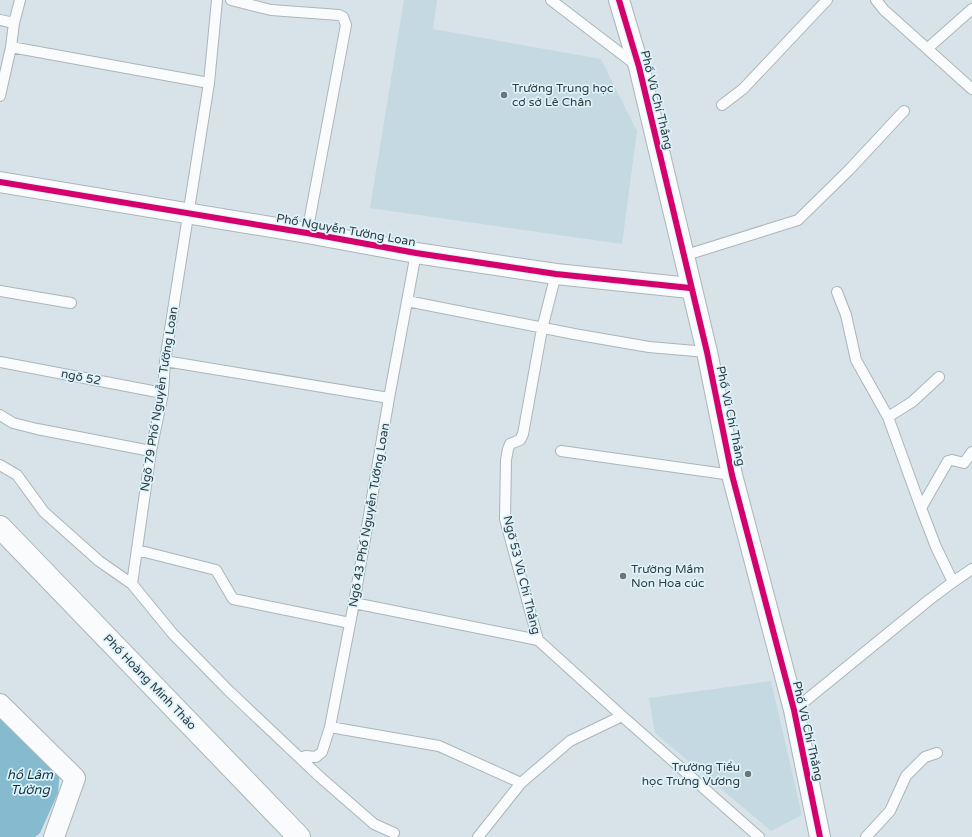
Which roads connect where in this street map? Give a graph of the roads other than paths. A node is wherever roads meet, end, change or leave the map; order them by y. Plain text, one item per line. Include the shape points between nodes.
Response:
1 (20, 0) edge
2 (217, 0) edge
3 (231, 0) edge
4 (551, 0) edge
5 (619, 0) edge
6 (828, 0) edge
7 (876, 0) edge
8 (972, 9) edge
9 (0, 20) edge
10 (14, 23) junction
11 (11, 47) junction
12 (928, 48) junction
13 (639, 67) junction
14 (209, 83) junction
15 (972, 89) edge
16 (0, 96) edge
17 (722, 105) dead end
18 (904, 110) dead end
19 (0, 182) edge
20 (187, 214) junction
21 (307, 233) junction
22 (416, 253) junction
23 (683, 256) junction
24 (556, 274) junction
25 (690, 288) junction
26 (0, 291) edge
27 (837, 292) dead end
28 (407, 301) junction
29 (71, 303) dead end
30 (542, 328) junction
31 (706, 352) junction
32 (164, 361) junction
33 (0, 362) edge
34 (939, 377) dead end
35 (163, 393) junction
36 (389, 398) junction
37 (0, 415) edge
38 (888, 417) junction
39 (561, 451) dead end
40 (151, 452) junction
41 (972, 452) edge
42 (0, 465) edge
43 (732, 475) junction
44 (921, 508) junction
45 (0, 527) edge
46 (137, 550) junction
47 (972, 569) edge
48 (953, 582) junction
49 (132, 584) junction
50 (354, 603) junction
51 (350, 623) junction
52 (538, 640) junction
53 (0, 704) edge
54 (794, 710) junction
55 (622, 716) junction
56 (330, 727) junction
57 (937, 753) dead end
58 (300, 758) junction
59 (521, 783) junction
60 (394, 833) dead end
61 (54, 837) edge
62 (300, 837) edge
63 (478, 837) edge
64 (759, 837) edge
65 (820, 837) edge
66 (866, 837) edge

1 - 10 lane
2 - 14 lane, Ngõ 79 Phố Nguyễn Tường Loan
3 - 21 lane via 270,10 339,15 345,21
4 - 13 lane
5 - 13 street, Phố Vũ Chí Thắng
6 - 17 lane via 743,89
7 - 12 lane
8 - 12 lane
9 - 10 lane
10 - 11 lane
11 - 14 lane
11 - 16 lane
12 - 15 lane
13 - 23 street, Phố Vũ Chí Thắng
14 - 20 lane, Ngõ 79 Phố Nguyễn Tường Loan
18 - 23 lane via 849,170 798,220
19 - 20 street, Phố Nguyễn Tường Loan
20 - 21 street, Phố Nguyễn Tường Loan
20 - 32 lane, Ngõ 79 Phố Nguyễn Tường Loan
21 - 22 street, Phố Nguyễn Tường Loan
22 - 24 street, Phố Nguyễn Tường Loan
22 - 28 lane, Ngõ 43 Phố Nguyễn Tường Loan
23 - 25 street, Phố Vũ Chí Thắng
24 - 25 street, Phố Nguyễn Tường Loan
24 - 30 lane, Ngõ 53 Vũ Chí Thắng
25 - 31 street, Phố Vũ Chí Thắng
26 - 29 lane
27 - 38 lane via 846,315 856,360
28 - 30 lane
28 - 36 lane, Ngõ 43 Phố Nguyễn Tường Loan
30 - 31 lane via 650,347
30 - 52 lane, Ngõ 53 Vũ Chí Thắng via 523,434 520,440 510,444 508,449 505,519
31 - 43 street, Phố Vũ Chí Thắng
32 - 35 lane, Ngõ 79 Phố Nguyễn Tường Loan
32 - 36 lane
33 - 35 lane, ngõ 52
34 - 38 lane via 912,402
35 - 40 lane, Ngõ 79 Phố Nguyễn Tường Loan
36 - 50 lane, Ngõ 43 Phố Nguyễn Tường Loan
37 - 40 lane via 14,423 37,429
38 - 44 lane
39 - 43 lane
40 - 46 lane, Ngõ 79 Phố Nguyễn Tường Loan
41 - 44 lane via 964,463 948,461
42 - 49 lane via 17,475 44,512 99,561
43 - 54 street, Phố Vũ Chí Thắng
44 - 48 lane
45 - 62 street, Phố Hoàng Minh Thảo
46 - 49 lane, Ngõ 79 Phố Nguyễn Tường Loan
46 - 51 lane via 216,570 233,600
47 - 48 lane
48 - 54 lane
49 - 58 lane via 173,634
50 - 51 lane, Ngõ 43 Phố Nguyễn Tường Loan
50 - 52 lane
51 - 56 lane, Ngõ 43 Phố Nguyễn Tường Loan
52 - 55 lane, Ngõ 53 Vũ Chí Thắng
53 - 61 street via 74,778
54 - 65 street, Phố Vũ Chí Thắng
55 - 59 lane via 570,741
55 - 64 lane, Ngõ 53 Vũ Chí Thắng
56 - 58 lane, Ngõ 43 Phố Nguyễn Tường Loan via 320,755
56 - 59 lane via 439,746
57 - 66 lane via 925,757 906,776 890,811
58 - 60 lane via 361,814 374,824
59 - 63 lane

